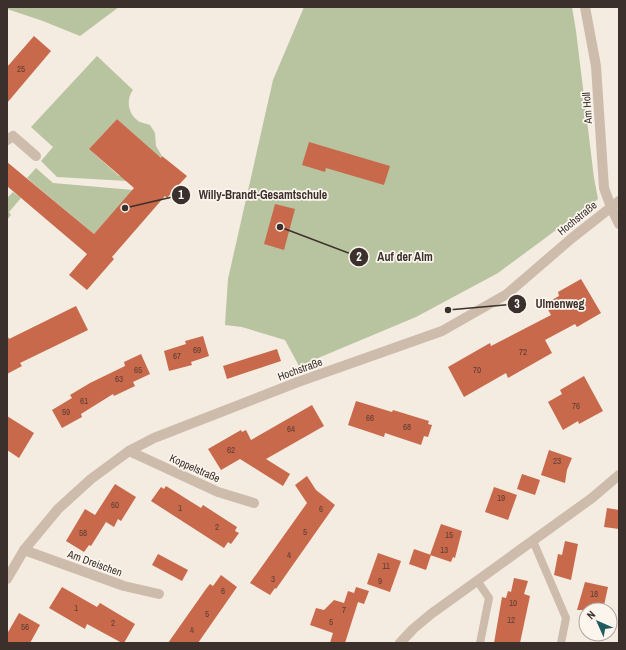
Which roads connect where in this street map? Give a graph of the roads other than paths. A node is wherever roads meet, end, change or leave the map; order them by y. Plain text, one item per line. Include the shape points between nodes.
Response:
1 (585, 7) edge
2 (7, 140) edge
3 (36, 156) dead end
4 (615, 204) edge
5 (619, 224) edge
6 (129, 451) junction
7 (619, 475) edge
8 (254, 503) dead end
9 (533, 541) junction
10 (24, 550) junction
11 (7, 579) edge
12 (478, 582) junction
13 (159, 594) dead end
14 (400, 643) edge
15 (480, 643) edge
16 (561, 643) edge

1 - 4 street, Am Holl via 596,66 604,188
2 - 3 street via 13,136
4 - 5 street, Am Holl
4 - 6 street, Hochstraße via 506,294 442,331 284,388 154,438
6 - 8 street, Koppelstraße via 218,492
6 - 10 street, Hochstraße via 90,479 64,504
7 - 9 street
9 - 12 street
9 - 16 lane via 566,618
10 - 11 street, Hochstraße
10 - 13 street, Am Dreischen via 124,586
12 - 14 street via 431,614
12 - 15 lane via 489,598

